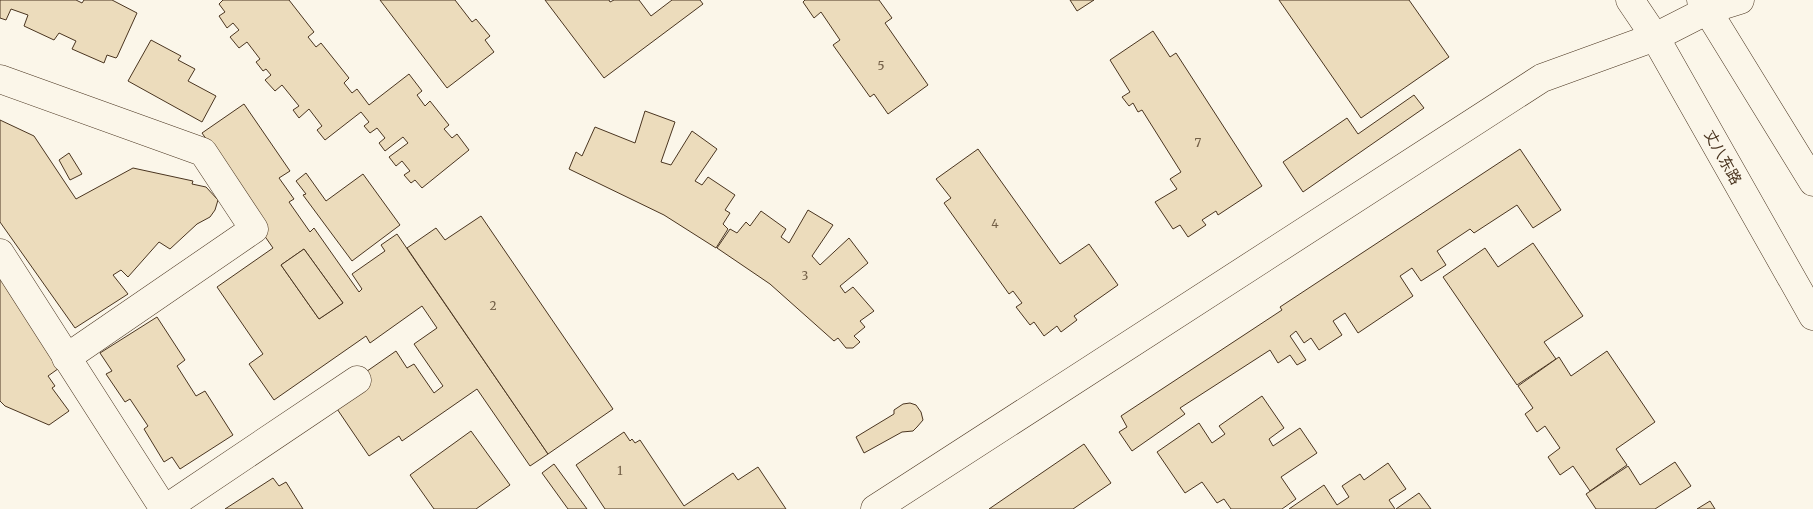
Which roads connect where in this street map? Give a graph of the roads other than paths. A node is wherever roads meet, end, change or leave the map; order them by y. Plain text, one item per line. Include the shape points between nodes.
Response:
1 (1630, 0) edge
2 (1740, 0) edge
3 (1705, 5) edge
4 (1655, 37) junction
5 (0, 80) edge
6 (1813, 182) edge
7 (0, 254) edge
8 (1813, 316) edge
9 (66, 358) junction
10 (357, 380) dead end
11 (164, 509) edge
12 (875, 509) edge

1 - 4 street, 丈八东路
2 - 3 street
3 - 4 street
3 - 6 street
4 - 8 street, 丈八东路
4 - 12 street via 1542,78
5 - 9 street via 203,152 254,229
7 - 9 street
9 - 11 street
10 - 11 street

